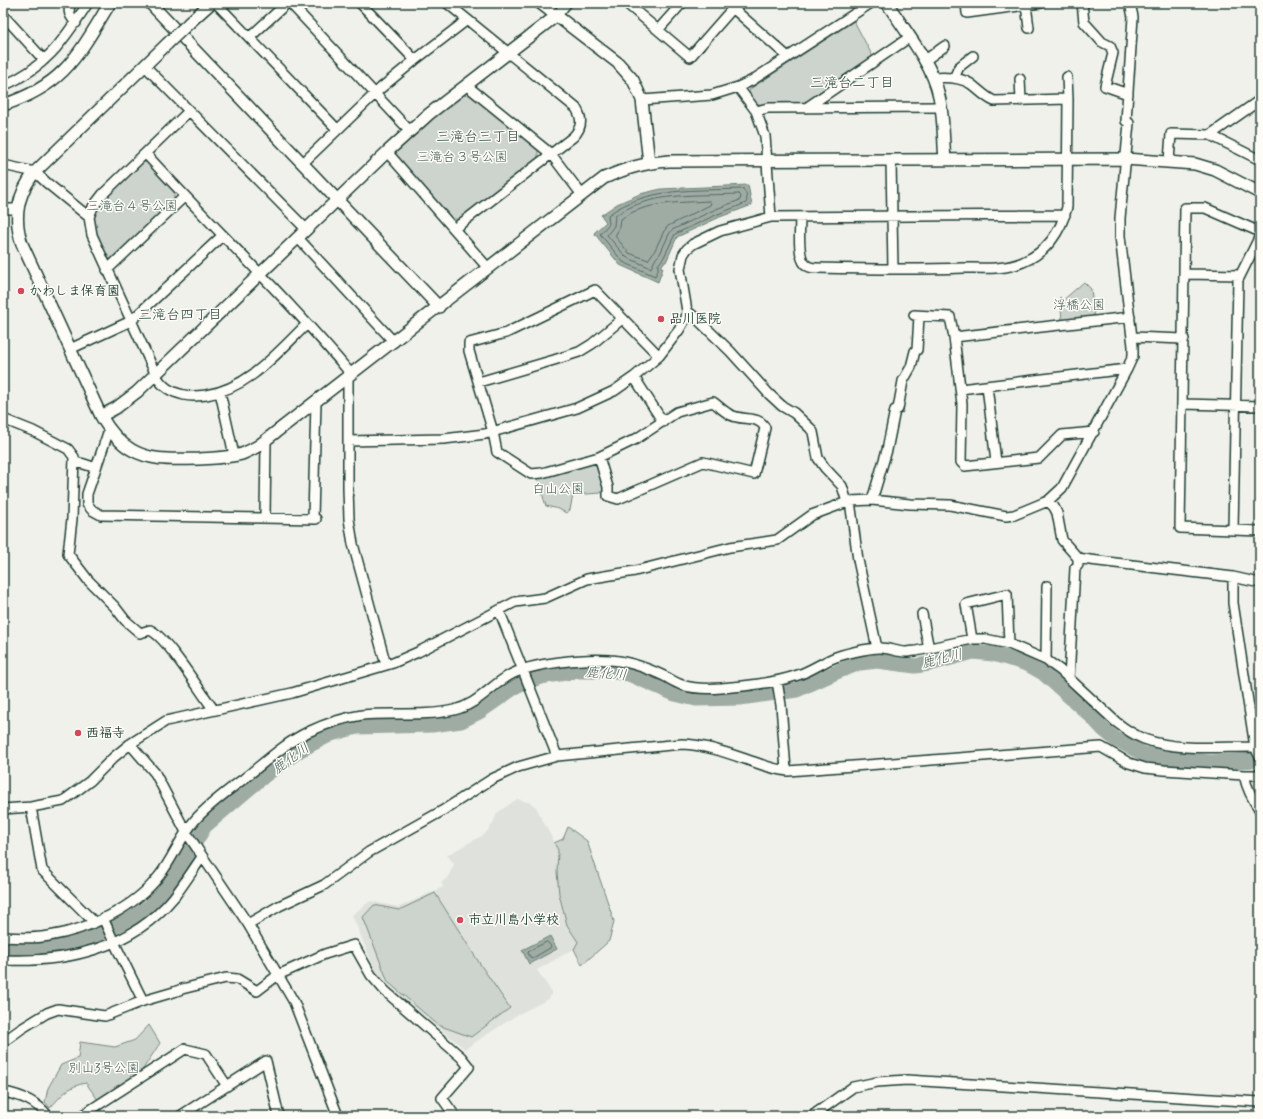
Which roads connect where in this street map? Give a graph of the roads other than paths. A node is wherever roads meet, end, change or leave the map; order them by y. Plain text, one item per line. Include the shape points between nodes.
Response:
1 (71, 3) edge
2 (88, 3) edge
3 (110, 3) edge
4 (150, 3) edge
5 (211, 3) edge
6 (216, 3) edge
7 (288, 3) edge
8 (360, 3) edge
9 (447, 3) edge
10 (540, 3) edge
11 (567, 3) edge
12 (626, 3) edge
13 (682, 3) edge
14 (871, 3) edge
15 (886, 3) edge
16 (966, 3) edge
17 (1041, 3) edge
18 (1082, 3) edge
19 (1130, 3) edge
20 (1026, 5) junction
21 (730, 6) edge
22 (3, 15) edge
23 (556, 16) junction
24 (467, 20) junction
25 (76, 23) junction
26 (1029, 28) dead end
27 (658, 30) junction
28 (250, 37) junction
29 (910, 37) junction
30 (945, 46) dead end
31 (508, 52) junction
32 (973, 56) dead end
33 (788, 57) junction
34 (44, 60) junction
35 (414, 60) junction
36 (924, 61) junction
37 (145, 66) junction
38 (1067, 77) dead end
39 (934, 78) junction
40 (954, 78) junction
41 (1020, 80) dead end
42 (466, 85) junction
43 (3, 86) edge
44 (738, 87) junction
45 (375, 94) junction
46 (1128, 94) junction
47 (1068, 99) junction
48 (642, 100) junction
49 (1021, 101) junction
50 (1259, 102) edge
51 (3, 105) edge
52 (941, 107) junction
53 (806, 108) junction
54 (190, 111) junction
55 (756, 111) junction
56 (337, 129) junction
57 (410, 131) junction
58 (1210, 134) junction
59 (387, 152) junction
60 (146, 154) junction
61 (551, 154) junction
62 (1125, 159) junction
63 (944, 160) junction
64 (1068, 160) junction
65 (1260, 160) edge
66 (768, 161) junction
67 (891, 161) junction
68 (1169, 161) junction
69 (302, 163) junction
70 (649, 163) junction
71 (3, 165) edge
72 (36, 172) junction
73 (1260, 193) edge
74 (582, 195) junction
75 (185, 196) junction
76 (338, 200) junction
77 (3, 209) edge
78 (18, 209) junction
79 (1065, 215) junction
80 (892, 216) junction
81 (89, 217) junction
82 (771, 217) junction
83 (800, 217) junction
84 (306, 229) junction
85 (454, 229) junction
86 (1260, 232) edge
87 (222, 235) junction
88 (1260, 236) edge
89 (298, 238) junction
90 (488, 268) junction
91 (893, 269) junction
92 (107, 270) junction
93 (260, 274) junction
94 (1185, 274) junction
95 (1240, 275) junction
96 (439, 307) junction
97 (687, 311) junction
98 (1130, 317) junction
99 (622, 319) junction
100 (131, 321) junction
101 (307, 324) junction
102 (954, 337) junction
103 (1132, 337) junction
104 (1184, 339) junction
105 (394, 342) junction
106 (70, 349) junction
107 (659, 356) junction
108 (1127, 369) junction
109 (156, 375) junction
110 (350, 376) junction
111 (634, 377) junction
112 (479, 382) junction
113 (987, 386) junction
114 (960, 389) junction
115 (220, 392) junction
116 (316, 402) junction
117 (1183, 404) junction
118 (1236, 406) junction
119 (1260, 406) edge
120 (101, 416) junction
121 (3, 419) edge
122 (663, 422) junction
123 (109, 430) junction
124 (493, 432) junction
125 (1094, 432) junction
126 (266, 441) junction
127 (348, 442) junction
128 (234, 456) junction
129 (599, 457) junction
130 (74, 462) junction
131 (996, 462) junction
132 (96, 468) junction
133 (872, 500) junction
134 (848, 501) junction
135 (1048, 501) junction
136 (265, 517) junction
137 (1233, 530) junction
138 (1260, 531) edge
139 (1078, 558) junction
140 (1233, 577) junction
141 (1260, 583) edge
142 (1047, 586) dead end
143 (499, 610) junction
144 (922, 614) dead end
145 (972, 639) junction
146 (1009, 644) junction
147 (877, 648) junction
148 (929, 648) junction
149 (1046, 660) junction
150 (386, 664) junction
151 (523, 668) junction
152 (1069, 679) junction
153 (777, 682) junction
154 (214, 710) junction
155 (130, 744) junction
156 (1257, 747) edge
157 (557, 756) junction
158 (1260, 757) edge
159 (786, 770) junction
160 (1244, 775) junction
161 (1260, 775) edge
162 (31, 807) junction
163 (3, 809) edge
164 (1260, 810) edge
165 (188, 834) junction
166 (201, 855) junction
167 (104, 919) junction
168 (94, 922) junction
169 (248, 924) junction
170 (3, 937) edge
171 (113, 942) junction
172 (3, 960) edge
173 (278, 975) junction
174 (144, 1001) junction
175 (3, 1042) edge
176 (227, 1086) junction
177 (3, 1092) edge
178 (1260, 1102) edge
179 (84, 1115) edge
180 (277, 1115) edge
181 (48, 1116) edge
182 (180, 1116) edge
183 (338, 1116) edge
184 (455, 1116) edge
185 (812, 1116) edge

1 - 25 street via 69,13
2 - 25 street
3 - 51 street via 79,54 60,74 31,94
4 - 69 street
5 - 37 street, bridge
6 - 28 street
7 - 28 street
7 - 45 street
8 - 35 street
9 - 24 street
10 - 23 street
11 - 23 street
12 - 27 street
13 - 27 street
14 - 33 street
15 - 29 street
16 - 20 street via 967,13
17 - 20 street
18 - 46 street via 1084,22 1102,42 1110,46 1113,53 1105,86
19 - 46 street via 1133,17
20 - 26 street
21 - 27 street via 690,57
21 - 33 street
22 - 34 street
23 - 31 street
23 - 48 street via 618,63 633,80
24 - 31 street
24 - 35 street
25 - 34 street
28 - 56 street
29 - 36 street
29 - 53 street
30 - 36 street
31 - 42 street
31 - 61 street via 567,100 580,114 578,132
32 - 40 street via 959,67
33 - 44 street via 751,82
34 - 43 street via 24,76
35 - 45 street
36 - 39 street
37 - 54 street
37 - 72 street
38 - 47 street
39 - 40 street
39 - 52 street
40 - 49 street via 968,82 994,101
41 - 49 street
42 - 57 street
42 - 61 street
44 - 48 street via 712,95
44 - 55 street
45 - 56 street
45 - 57 street
46 - 62 street
47 - 49 street
47 - 64 street
48 - 70 street
50 - 58 street
52 - 53 street
52 - 63 street
53 - 55 street via 768,108
54 - 60 street
54 - 84 street
55 - 66 street via 765,136
56 - 69 street
57 - 59 street
58 - 65 street
58 - 68 street via 1171,134
59 - 76 street
59 - 85 street
60 - 75 street
60 - 81 street via 98,200
61 - 74 street
61 - 85 street
62 - 64 street
62 - 68 street
62 - 98 street via 1120,236
63 - 64 street
63 - 67 street
64 - 79 street
66 - 67 street
66 - 70 street
66 - 82 street
67 - 80 street
68 - 73 street via 1209,168
69 - 76 street
70 - 74 street via 604,178
71 - 72 street
72 - 78 street via 22,192
72 - 81 street
74 - 90 street
75 - 87 street
75 - 92 street
76 - 84 street
76 - 96 street
77 - 78 street
78 - 106 street via 17,227 22,244
79 - 80 street
79 - 91 street via 1048,245 1033,257 1014,265 997,268
80 - 83 street
80 - 91 street
81 - 92 street via 92,235
82 - 83 street
82 - 97 street via 720,231 687,249 680,269
83 - 91 street via 800,254 806,265 816,268
84 - 89 street
85 - 90 street
86 - 94 street via 1205,208 1185,208
87 - 93 street
87 - 100 street
88 - 95 street
89 - 93 street
89 - 105 street
90 - 96 street
92 - 100 street
93 - 101 street
93 - 109 street
94 - 95 street
94 - 104 street
95 - 118 street
96 - 105 street
97 - 107 street via 679,330
97 - 134 street via 730,351 769,394 810,428 818,458 842,486
98 - 102 street
98 - 103 street
99 - 107 street
99 - 112 street via 579,352
99 - 112 street via 594,290 506,333 469,343
100 - 106 street
100 - 109 street
101 - 110 street
101 - 115 street via 245,381
102 - 114 street
102 - 133 street via 950,317 916,316 917,350 903,381 898,409 894,410 887,450
103 - 104 street
103 - 108 street via 1133,356
104 - 117 street
105 - 110 street
106 - 120 street
107 - 111 street
108 - 113 street
108 - 125 street
109 - 115 street via 160,383 172,392 192,397
109 - 120 street via 138,392
110 - 116 street
110 - 127 street
111 - 122 street
111 - 124 street via 590,403
112 - 124 street
113 - 114 street
113 - 131 street
114 - 131 street via 961,462 965,466
115 - 128 street
116 - 126 street
116 - 136 street via 315,518
117 - 118 street
117 - 137 street via 1180,528
118 - 119 street
118 - 137 street
120 - 123 street
121 - 130 street via 68,449 74,457
122 - 129 street
122 - 129 street via 677,412 713,402 732,416 759,421 765,428 754,474 703,462 618,499 608,496 608,487
123 - 128 street via 131,449 151,457 167,460
123 - 132 street
124 - 127 street via 444,439
124 - 129 street via 497,452 531,474
125 - 131 street via 1062,435 1039,458
125 - 135 street via 1062,488
126 - 128 street
126 - 136 street
127 - 150 street via 349,519 352,544
130 - 132 street
130 - 154 street via 68,554 88,580 140,634 150,630 166,643
132 - 136 street via 87,504 101,515
133 - 134 street
133 - 135 street via 950,505 1006,516
134 - 143 street via 812,515 777,540 588,579 545,598 519,601
134 - 147 street
135 - 139 street via 1057,513 1062,540
137 - 138 street
139 - 140 street
139 - 152 street via 1075,568
140 - 141 street
140 - 156 street via 1233,603
142 - 149 street
143 - 150 street via 418,652
143 - 151 street
144 - 148 street
145 - 146 street
145 - 146 street via 966,604 1007,594
145 - 148 street
146 - 149 street
147 - 148 street via 907,652
147 - 153 street via 833,658
149 - 152 street
150 - 154 street via 292,693
151 - 153 street via 583,660 608,660 632,664 680,684 698,688
151 - 157 street
151 - 165 street via 472,703 454,710 343,718 306,733 226,792 195,820
152 - 156 street via 1116,722 1145,739 1179,746
153 - 159 street
154 - 155 street via 166,721
155 - 162 street via 63,801
155 - 165 street via 155,773
156 - 158 street
157 - 159 street via 695,744
157 - 169 street via 518,767 492,779 369,852 324,885
159 - 160 street via 1101,747 1129,763 1145,768
160 - 161 street
160 - 164 street via 1250,796
162 - 163 street
162 - 168 street via 42,870
165 - 166 street
165 - 167 street via 159,877 144,893 128,906
166 - 169 street
166 - 171 street via 173,898 150,920 129,935
167 - 168 street
167 - 171 street
168 - 170 street via 47,937
169 - 173 street
171 - 172 street via 54,959
171 - 174 street
173 - 174 street via 257,991 237,979 226,978
173 - 183 street via 294,1002
173 - 184 street via 325,954 354,945 371,975 385,991 461,1057 469,1067 442,1098
174 - 175 street via 105,1016 74,1010 53,1010
176 - 179 street via 206,1054 185,1049
176 - 180 street via 266,1061
176 - 182 street
177 - 181 street via 28,1099
178 - 185 street via 907,1080 853,1087

